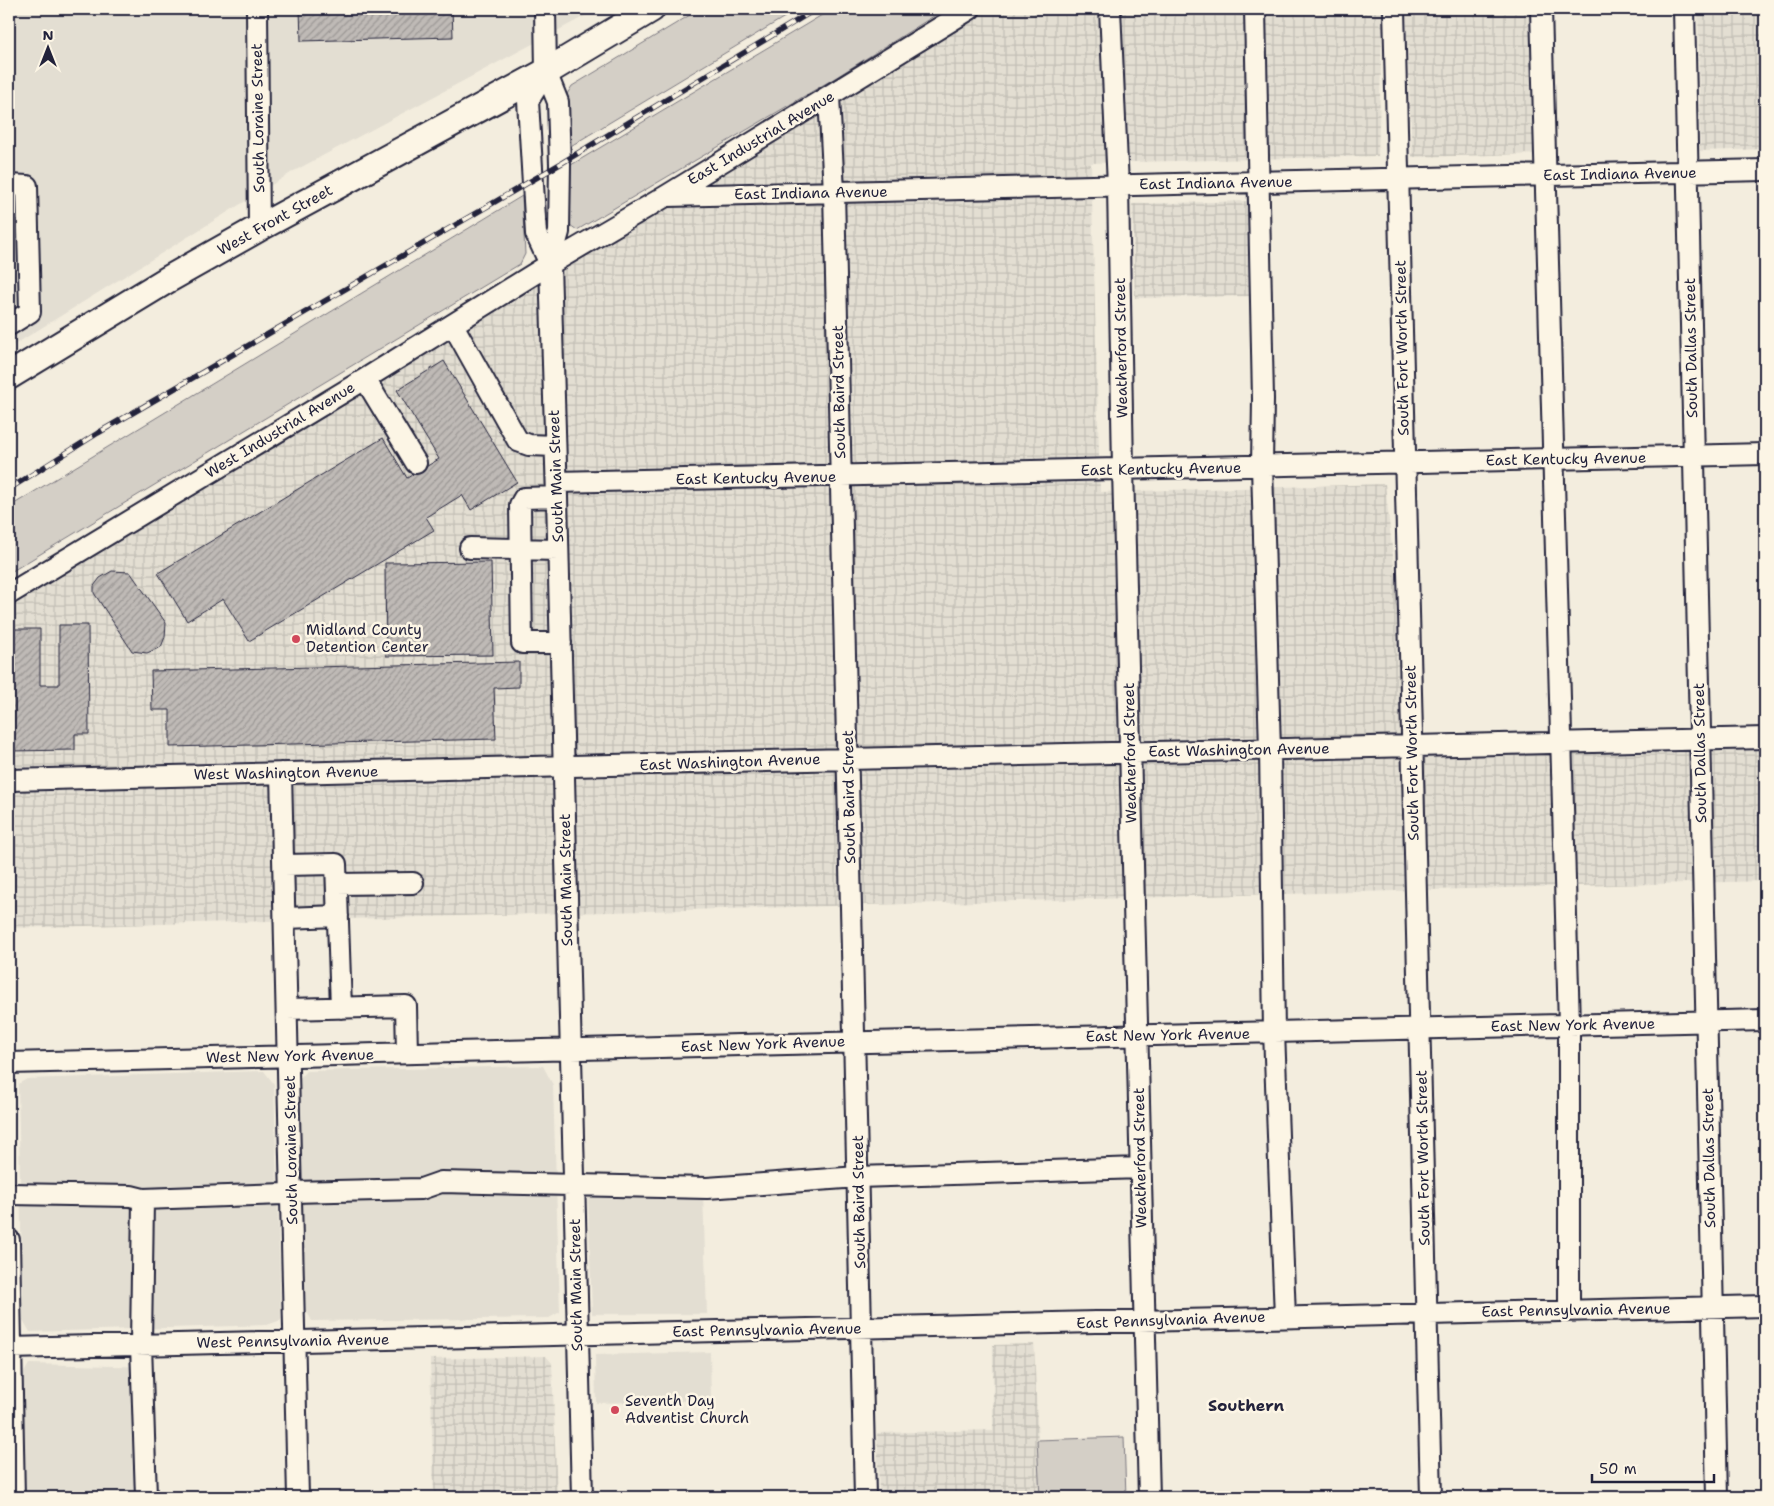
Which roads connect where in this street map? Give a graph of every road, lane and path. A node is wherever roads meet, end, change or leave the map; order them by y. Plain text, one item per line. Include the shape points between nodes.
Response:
1 (257, 9) edge
2 (545, 9) edge
3 (651, 9) edge
4 (970, 9) edge
5 (1110, 9) edge
6 (1255, 9) edge
7 (1394, 9) edge
8 (1542, 9) edge
9 (1684, 9) edge
10 (546, 72) junction
11 (829, 96) junction
12 (1765, 170) edge
13 (1688, 172) junction
14 (1546, 176) junction
15 (1398, 179) junction
16 (1259, 182) junction
17 (9, 185) edge
18 (1118, 186) junction
19 (834, 192) junction
20 (666, 196) junction
21 (258, 228) junction
22 (550, 264) junction
23 (453, 324) junction
24 (9, 325) edge
25 (9, 376) edge
26 (365, 379) junction
27 (555, 446) junction
28 (1765, 454) edge
29 (1693, 456) junction
30 (1554, 460) junction
31 (416, 463) dead end
32 (1405, 463) junction
33 (1262, 466) junction
34 (1123, 470) junction
35 (841, 476) junction
36 (557, 490) junction
37 (470, 548) dead end
38 (520, 549) junction
39 (558, 550) junction
40 (9, 594) edge
41 (561, 643) junction
42 (1765, 738) edge
43 (1700, 740) junction
44 (1562, 743) junction
45 (1412, 746) junction
46 (1270, 750) junction
47 (1130, 752) junction
48 (848, 759) junction
49 (564, 766) junction
50 (281, 773) junction
51 (9, 780) edge
52 (284, 865) junction
53 (413, 883) dead end
54 (337, 884) junction
55 (338, 916) junction
56 (286, 918) junction
57 (341, 1008) junction
58 (287, 1009) junction
59 (1765, 1020) edge
60 (1707, 1022) junction
61 (1569, 1025) junction
62 (1419, 1029) junction
63 (1274, 1032) junction
64 (1137, 1036) junction
65 (855, 1042) junction
66 (571, 1050) junction
67 (407, 1054) junction
68 (288, 1056) junction
69 (9, 1063) edge
70 (1140, 1168) junction
71 (858, 1177) junction
72 (574, 1184) junction
73 (292, 1192) junction
74 (9, 1194) edge
75 (143, 1199) junction
76 (9, 1240) edge
77 (1765, 1306) edge
78 (1712, 1307) junction
79 (1569, 1310) junction
80 (1426, 1313) junction
81 (1285, 1317) junction
82 (1144, 1321) junction
83 (862, 1328) junction
84 (578, 1335) junction
85 (296, 1341) junction
86 (141, 1345) junction
87 (10, 1348) edge
88 (14, 1497) edge
89 (146, 1497) edge
90 (298, 1497) edge
91 (582, 1497) edge
92 (865, 1497) edge
93 (1148, 1497) edge
94 (1431, 1497) edge
95 (1717, 1497) edge

1 - 21 street, South Loraine Street
2 - 10 street, South Main Street
3 - 10 main road, West Front Street
4 - 11 street, East Industrial Avenue
5 - 18 street, Weatherford Street
6 - 16 street
7 - 15 street, South Fort Worth Street
8 - 14 street
9 - 13 street, South Dallas Street
10 - 21 main road, West Front Street
10 - 22 street, South Main Street via 558,102 560,164 559,232
10 - 22 street, South Main Street via 528,101 536,234
11 - 19 street, South Baird Street
11 - 20 street, East Industrial Avenue
12 - 13 street, East Indiana Avenue
13 - 14 street, East Indiana Avenue
13 - 29 street, South Dallas Street
14 - 15 street, East Indiana Avenue
14 - 30 street
15 - 16 street, East Indiana Avenue
15 - 32 street, South Fort Worth Street
16 - 18 street, East Indiana Avenue
16 - 33 street
17 - 24 street via 27,186 30,312
18 - 19 street, East Indiana Avenue
18 - 34 street, Weatherford Street
19 - 20 street, East Indiana Avenue
19 - 35 street, South Baird Street
20 - 22 street, East Industrial Avenue
21 - 25 main road, West Front Street
22 - 23 street, West Industrial Avenue
22 - 27 street, South Main Street
23 - 26 street, West Industrial Avenue
23 - 27 street via 518,441
26 - 31 street
26 - 40 street, West Industrial Avenue
27 - 36 street, South Main Street
28 - 29 street, East Kentucky Avenue
29 - 30 street, East Kentucky Avenue
29 - 43 street, South Dallas Street
30 - 32 street, East Kentucky Avenue
30 - 44 street
32 - 33 street, East Kentucky Avenue
32 - 45 street, South Fort Worth Street
33 - 34 street, East Kentucky Avenue
33 - 46 street
34 - 35 street, East Kentucky Avenue
34 - 47 street, Weatherford Street
35 - 36 street, East Kentucky Avenue
35 - 48 street, South Baird Street
36 - 38 street, East Kentucky Avenue via 524,498 520,505
36 - 39 street, South Main Street
37 - 38 street
38 - 39 street
38 - 41 street via 522,643
39 - 41 street, South Main Street
41 - 49 street, South Main Street
42 - 43 street, East Washington Avenue
43 - 44 street, East Washington Avenue
43 - 60 street, South Dallas Street
44 - 45 street, East Washington Avenue
44 - 61 street
45 - 46 street, East Washington Avenue
45 - 62 street, South Fort Worth Street
46 - 47 street, East Washington Avenue
46 - 63 street
47 - 48 street, East Washington Avenue
47 - 64 street, Weatherford Street
48 - 49 street, East Washington Avenue
48 - 65 street, South Baird Street
49 - 50 street, West Washington Avenue
49 - 66 street, South Main Street
50 - 51 street, West Washington Avenue
50 - 52 street, South Loraine Street
52 - 54 street via 336,864
52 - 56 street, South Loraine Street
53 - 54 street
54 - 55 street
55 - 56 street
55 - 57 street
56 - 58 street, South Loraine Street
57 - 58 street
57 - 67 street via 406,1006
58 - 68 street, South Loraine Street
59 - 60 street, East New York Avenue
60 - 61 street, East New York Avenue
60 - 78 street, South Dallas Street
61 - 62 street, East New York Avenue
61 - 79 street
62 - 63 street, East New York Avenue
62 - 80 street, South Fort Worth Street
63 - 64 street, East New York Avenue
63 - 81 street
64 - 65 street, East New York Avenue
64 - 70 street, Weatherford Street
65 - 66 street, East New York Avenue
65 - 71 street, South Baird Street
66 - 67 street, West New York Avenue
66 - 72 street, South Main Street
67 - 68 street, West New York Avenue
68 - 69 street, West New York Avenue
68 - 73 street, South Loraine Street
70 - 71 street
70 - 82 street, Weatherford Street
71 - 72 street via 706,1188
71 - 83 street, South Baird Street
72 - 73 street via 441,1182 421,1189
72 - 84 street, South Main Street
73 - 75 street
73 - 85 street, South Loraine Street
74 - 75 street via 131,1196
75 - 86 street
76 - 87 street
77 - 78 street, East Pennsylvania Avenue
78 - 79 street, East Pennsylvania Avenue
78 - 95 street, South Dallas Street
79 - 80 street, East Pennsylvania Avenue
80 - 81 street, East Pennsylvania Avenue
80 - 94 street, South Fort Worth Street
81 - 82 street, East Pennsylvania Avenue
82 - 83 street, East Pennsylvania Avenue
82 - 93 street, Weatherford Street
83 - 84 street, East Pennsylvania Avenue
83 - 92 street, South Baird Street
84 - 85 street, West Pennsylvania Avenue
84 - 91 street, South Main Street
85 - 86 street, West Pennsylvania Avenue
85 - 90 street, South Loraine Street
86 - 87 street, West Pennsylvania Avenue
86 - 89 street
87 - 88 street

